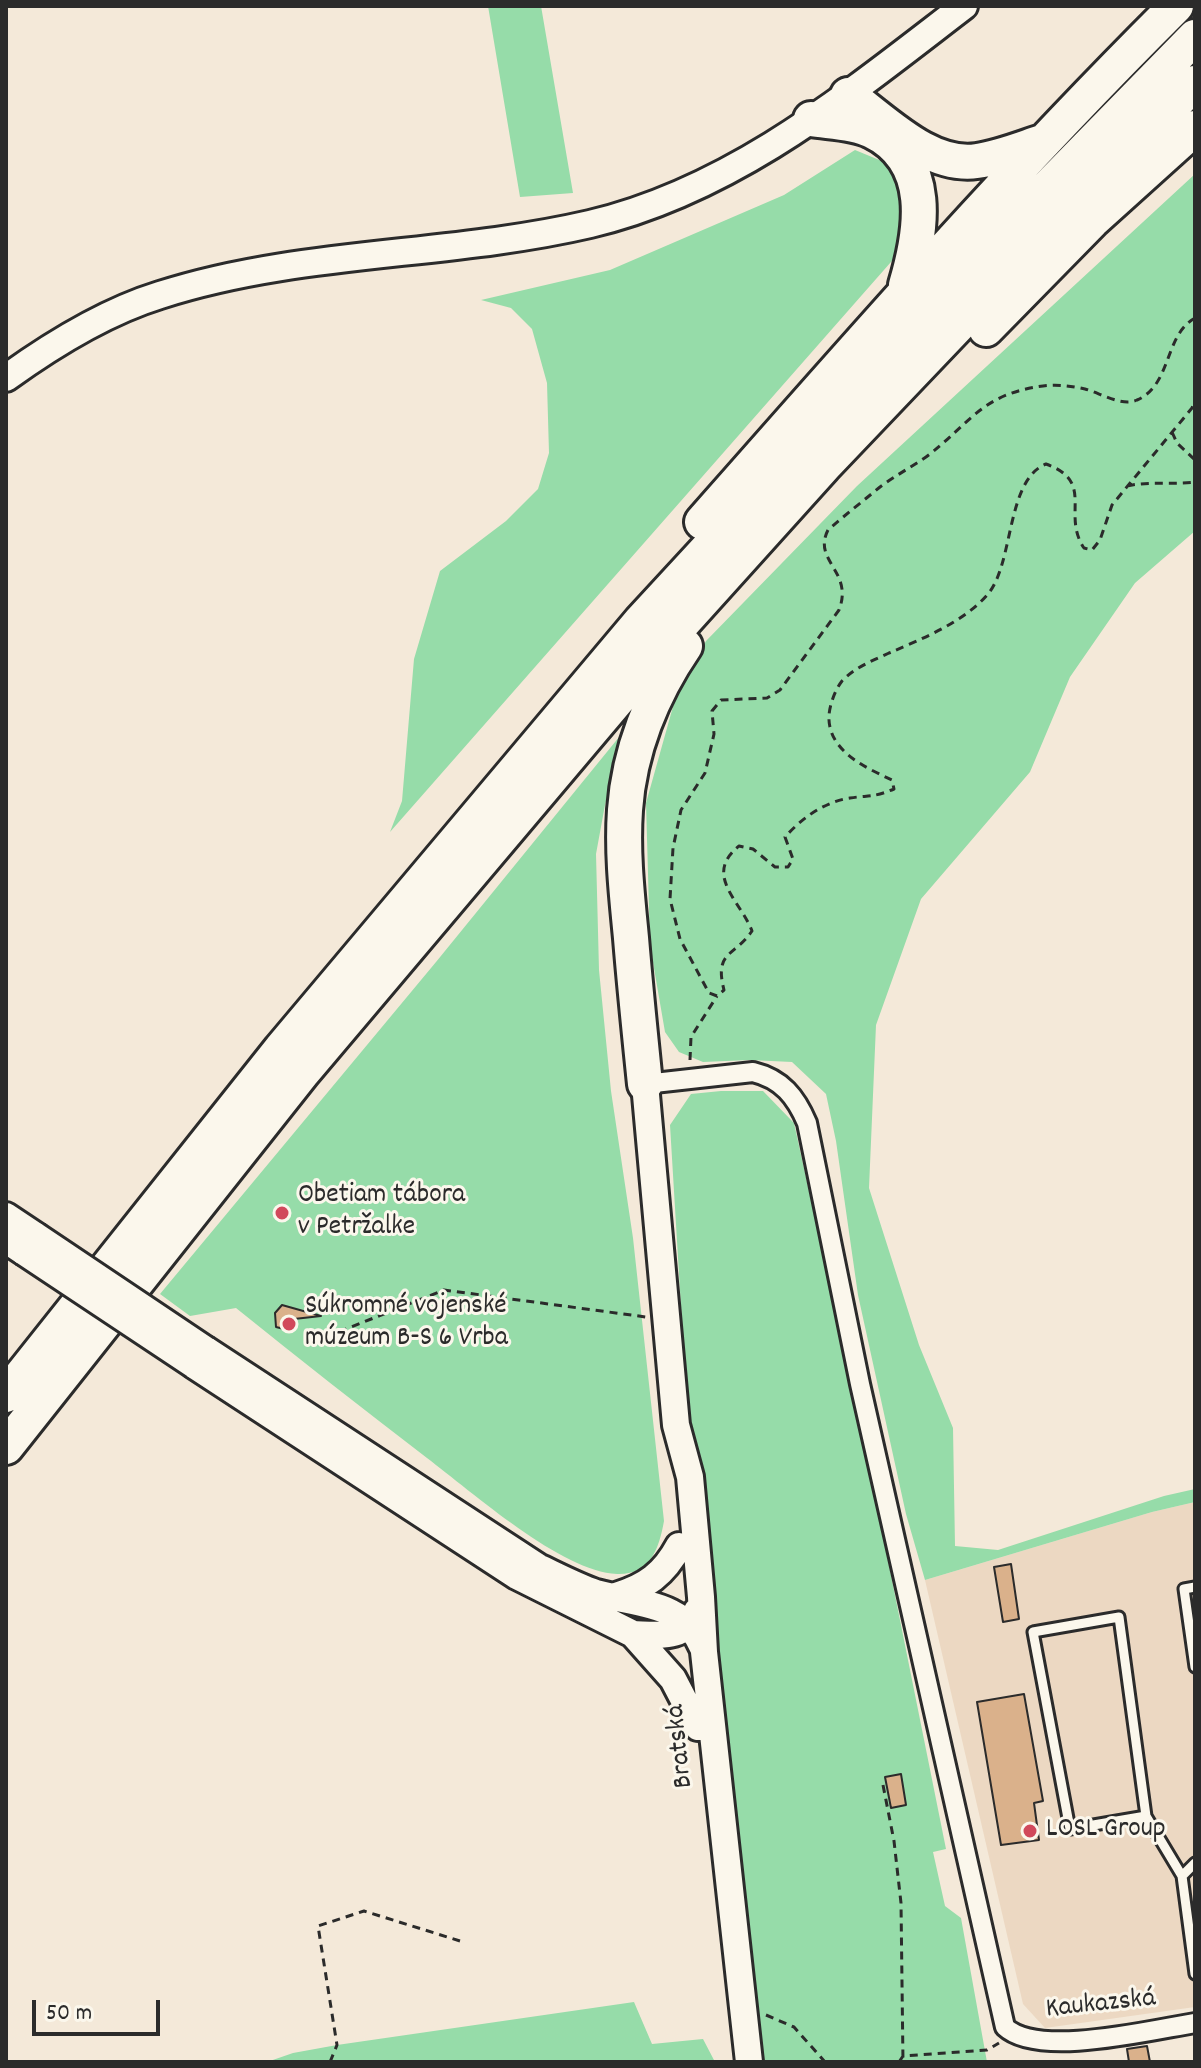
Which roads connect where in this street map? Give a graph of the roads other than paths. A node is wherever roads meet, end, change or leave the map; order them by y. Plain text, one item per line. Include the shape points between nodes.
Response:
1 (964, 6) edge
2 (1176, 6) edge
3 (1195, 37) edge
4 (1195, 83) edge
5 (848, 95) junction
6 (811, 119) junction
7 (1195, 128) edge
8 (1043, 142) junction
9 (1092, 221) junction
10 (1028, 252) junction
11 (904, 292) junction
12 (6, 378) edge
13 (641, 621) junction
14 (645, 1084) junction
15 (6, 1216) edge
16 (22, 1243) edge
17 (200, 1357) junction
18 (6, 1395) edge
19 (676, 1425) junction
20 (6, 1447) edge
21 (679, 1546) junction
22 (1195, 1587) edge
23 (616, 1596) junction
24 (701, 1597) junction
25 (689, 1625) junction
26 (633, 1634) junction
27 (704, 1652) junction
28 (1195, 1667) edge
29 (698, 1727) junction
30 (1146, 1816) junction
31 (1195, 1863) edge
32 (1182, 1876) junction
33 (1195, 1974) edge
34 (1195, 2023) edge
35 (736, 2062) edge
36 (749, 2062) edge

1 - 5 main road
2 - 8 highway
3 - 13 highway via 926,312
4 - 10 highway
5 - 6 main road
5 - 8 highway via 924,149 952,160 975,161
6 - 11 highway via 872,130 908,164 918,191 920,220
6 - 12 main road via 750,159 655,204 538,234 331,258 202,283 119,311
7 - 9 highway
8 - 11 highway
9 - 10 highway
9 - 14 highway via 836,480 689,640 667,672 642,730 625,809 625,879
10 - 20 highway via 678,628 303,1072
11 - 13 highway via 687,539
13 - 18 highway via 281,1049
14 - 19 main road, Bratská
14 - 34 street, Kaukazská via 766,1075 789,1091 807,1123 856,1370 1005,2027 1033,2041 1077,2041
15 - 16 main road
16 - 17 main road, bridge
17 - 23 main road via 538,1567
17 - 26 main road via 478,1552
19 - 21 main road, Bratská via 672,1478
19 - 24 main road, Bratská via 690,1477
21 - 23 main road via 657,1577
21 - 25 main road, Bratská
22 - 28 lane via 1184,1589
23 - 25 main road via 677,1614
24 - 25 main road
24 - 27 main road, Bratská
25 - 26 main road via 669,1636
25 - 27 main road
25 - 29 main road, Bratská
26 - 29 main road via 673,1679
27 - 36 main road, Bratská
29 - 35 main road, Bratská
30 - 30 lane via 1119,1617 1033,1632 1070,1829
30 - 32 lane
31 - 32 lane
32 - 33 lane

